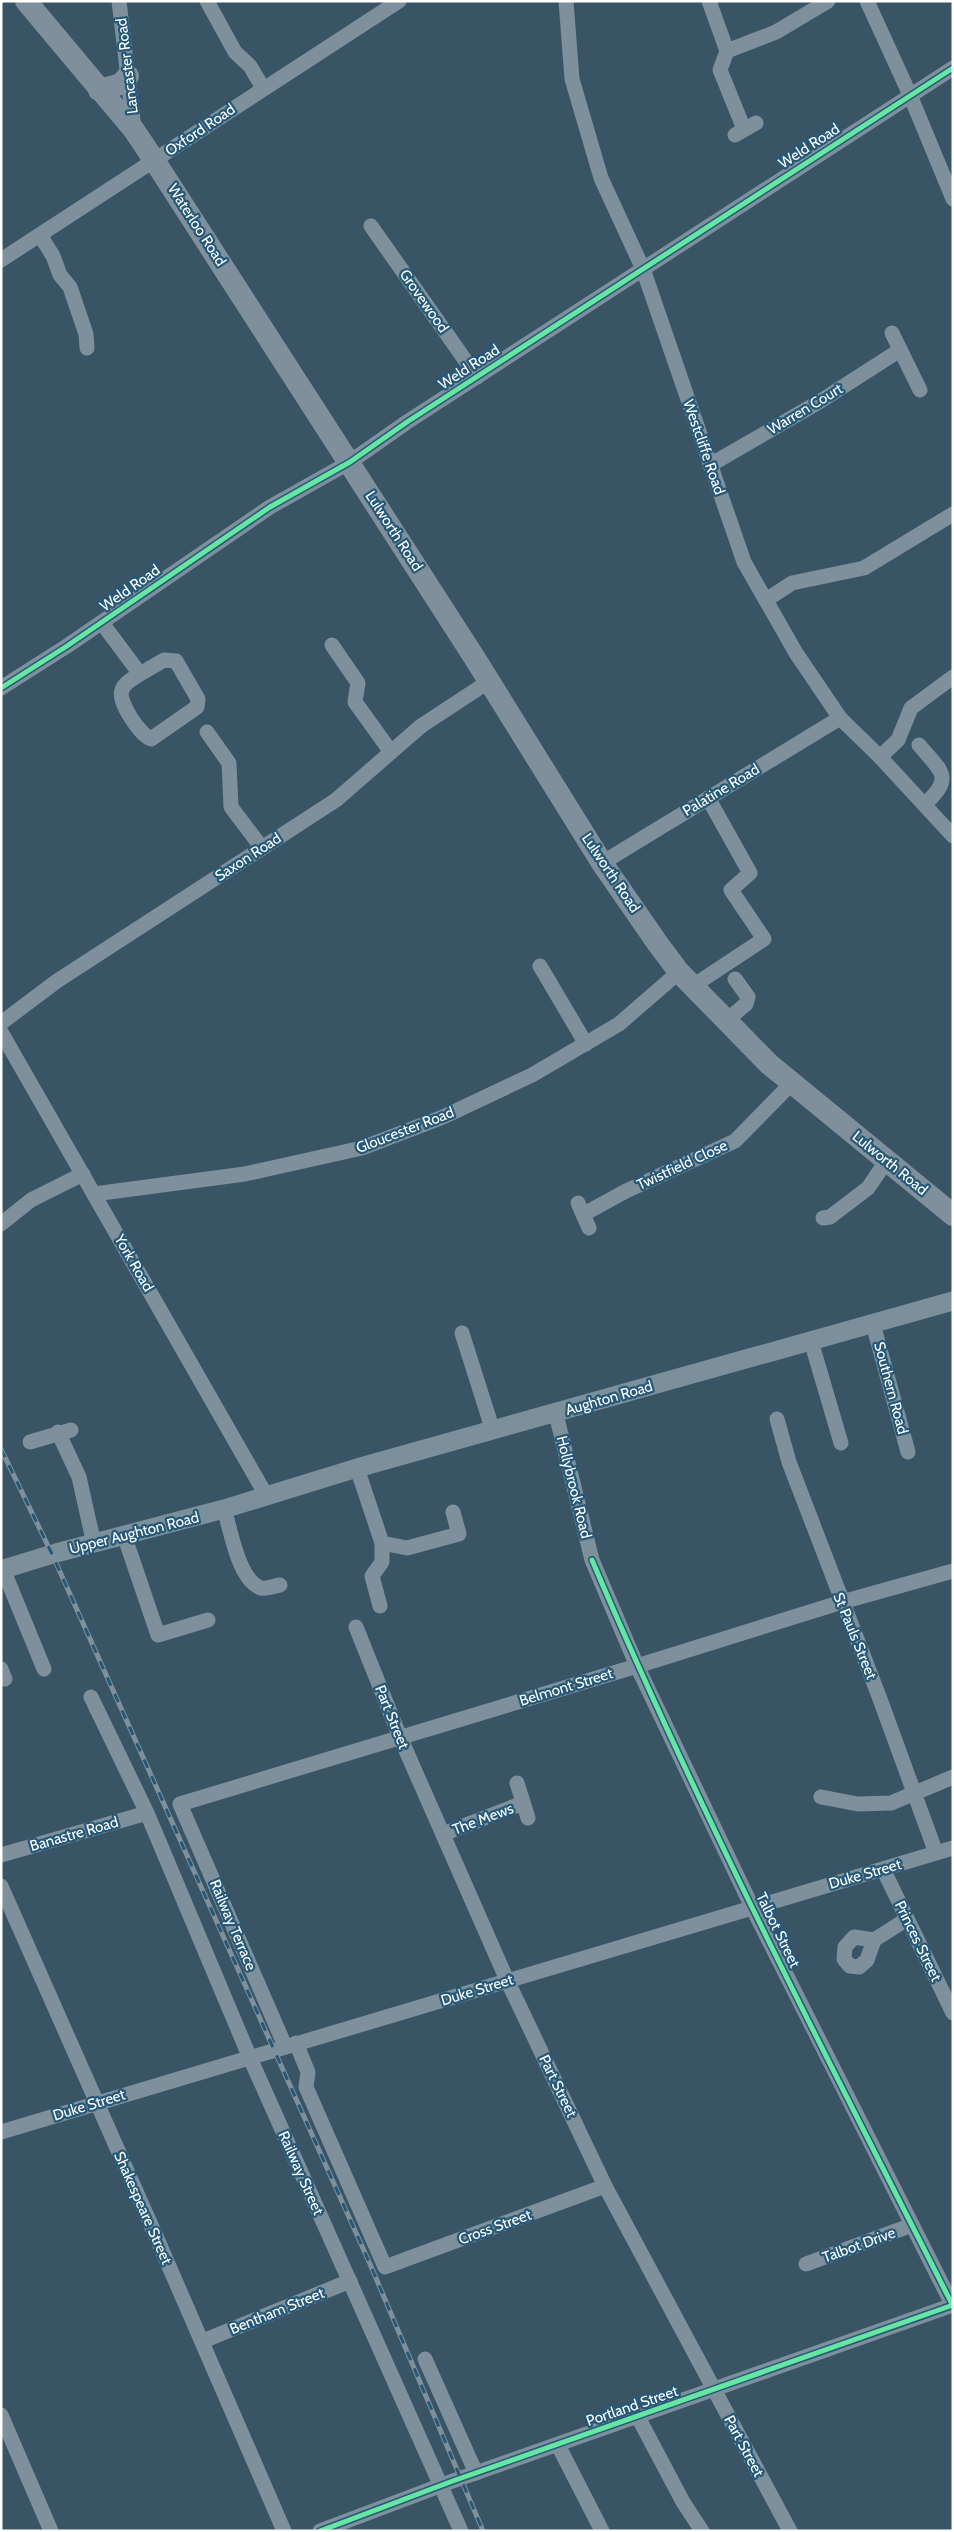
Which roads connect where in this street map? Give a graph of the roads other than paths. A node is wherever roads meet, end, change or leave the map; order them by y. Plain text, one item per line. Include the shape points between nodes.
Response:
1 (26, 1) edge
2 (119, 1) edge
3 (207, 1) edge
4 (399, 1) edge
5 (566, 1) edge
6 (709, 1) edge
7 (828, 1) edge
8 (867, 1) edge
9 (727, 51) junction
10 (953, 68) edge
11 (128, 76) junction
12 (263, 88) junction
13 (99, 90) junction
14 (910, 96) junction
15 (745, 129) dead end
16 (134, 130) junction
17 (154, 160) junction
18 (953, 199) edge
19 (371, 226) dead end
20 (40, 235) junction
21 (1, 260) edge
22 (643, 269) junction
23 (892, 333) dead end
24 (87, 348) dead end
25 (900, 350) junction
26 (477, 377) junction
27 (920, 390) dead end
28 (350, 462) junction
29 (710, 465) junction
30 (953, 514) edge
31 (766, 600) junction
32 (102, 623) junction
33 (332, 645) dead end
34 (140, 674) junction
35 (953, 677) edge
36 (488, 682) junction
37 (1, 688) edge
38 (840, 718) junction
39 (207, 732) dead end
40 (919, 745) dead end
41 (391, 752) junction
42 (880, 757) junction
43 (708, 798) junction
44 (925, 804) junction
45 (953, 836) edge
46 (262, 848) junction
47 (602, 863) junction
48 (540, 966) dead end
49 (686, 979) junction
50 (736, 979) dead end
51 (728, 1020) junction
52 (1, 1023) edge
53 (1, 1032) edge
54 (586, 1044) junction
55 (13, 1056) junction
56 (1, 1066) edge
57 (792, 1083) junction
58 (887, 1160) junction
59 (82, 1174) junction
60 (94, 1194) junction
61 (584, 1215) dead end
62 (953, 1215) edge
63 (823, 1218) dead end
64 (1, 1224) edge
65 (953, 1302) edge
66 (873, 1324) junction
67 (462, 1333) dead end
68 (810, 1341) junction
69 (556, 1414) junction
70 (777, 1419) dead end
71 (493, 1431) junction
72 (30, 1442) dead end
73 (841, 1443) dead end
74 (908, 1452) dead end
75 (357, 1468) junction
76 (266, 1495) junction
77 (224, 1509) junction
78 (453, 1512) dead end
79 (124, 1535) junction
80 (382, 1543) junction
81 (94, 1544) junction
82 (592, 1560) joint
83 (2, 1570) edge
84 (953, 1571) edge
85 (280, 1585) dead end
86 (842, 1602) junction
87 (380, 1606) dead end
88 (208, 1620) dead end
89 (356, 1627) dead end
90 (637, 1666) junction
91 (44, 1669) dead end
92 (91, 1697) dead end
93 (400, 1737) junction
94 (953, 1777) edge
95 (517, 1783) dead end
96 (914, 1792) junction
97 (821, 1798) dead end
98 (524, 1803) junction
99 (180, 1804) joint
100 (146, 1813) junction
101 (528, 1818) dead end
102 (443, 1834) junction
103 (953, 1848) edge
104 (936, 1853) junction
105 (1, 1855) edge
106 (883, 1870) junction
107 (1, 1886) edge
108 (752, 1907) junction
109 (907, 1919) junction
110 (874, 1940) dead end
111 (507, 1980) junction
112 (953, 2013) edge
113 (290, 2044) junction
114 (250, 2058) junction
115 (97, 2102) junction
116 (1, 2132) edge
117 (605, 2186) junction
118 (912, 2225) junction
119 (806, 2264) dead end
120 (385, 2267) joint
121 (350, 2280) junction
122 (953, 2306) edge
123 (203, 2341) junction
124 (425, 2359) dead end
125 (715, 2390) junction
126 (1, 2415) edge
127 (638, 2417) junction
128 (558, 2445) junction
129 (476, 2473) junction
130 (440, 2485) junction
131 (51, 2531) edge
132 (284, 2531) edge
133 (320, 2531) edge
134 (461, 2531) edge
135 (602, 2531) edge
136 (702, 2531) edge
137 (790, 2531) edge

1 - 13 highway, Waterloo Road
2 - 11 street, Lancaster Road
3 - 12 street via 234,52 250,66
4 - 12 street, Oxford Road
5 - 22 street, Westcliffe Road via 572,79 601,178
6 - 9 street
7 - 9 street via 776,32
8 - 14 street
9 - 15 street via 720,70
10 - 14 street, Weld Road
11 - 13 highway via 121,84
11 - 16 street, Lancaster Road
12 - 17 street, Oxford Road
13 - 16 highway, Waterloo Road
14 - 18 street
14 - 22 street, Weld Road
16 - 17 highway, Waterloo Road
17 - 20 street, Oxford Road
17 - 28 highway, Waterloo Road
19 - 26 street, Grovewood
20 - 21 street, Oxford Road
20 - 24 street via 60,275 70,287 86,334
22 - 26 street, Weld Road
22 - 29 street, Westcliffe Road
23 - 25 street
25 - 27 street
25 - 29 street, Warren Court via 819,402
26 - 28 street, Weld Road
28 - 32 street, Weld Road via 270,507
28 - 36 highway, Lulworth Road
29 - 31 street, Westcliffe Road via 744,562
30 - 31 street via 864,568 792,583
31 - 38 street, Westcliffe Road via 796,653
32 - 34 street
32 - 37 street, Weld Road
33 - 41 street via 358,683 355,702
34 - 34 street via 164,660 176,661 198,699 197,707 151,739 140,732 120,692 124,685
35 - 42 street via 911,708 898,740
36 - 41 street, Saxon Road via 421,726
36 - 47 highway, Lulworth Road
38 - 42 street, Westcliffe Road
38 - 43 street, Palatine Road
39 - 46 street via 229,763 231,806
40 - 44 street via 943,773 945,782 942,790
41 - 46 street, Saxon Road via 336,800
42 - 44 street, Westcliffe Road
43 - 47 street, Palatine Road
43 - 49 street, Gloucester Road via 750,872 731,890 764,938
44 - 45 street, Westcliffe Road
46 - 52 street, Saxon Road via 58,981
47 - 49 highway, Lulworth Road
48 - 54 street
49 - 51 highway, Lulworth Road
49 - 54 street, Gloucester Road
50 - 51 street via 748,997 746,1004
51 - 57 highway, Lulworth Road via 769,1064
53 - 55 street, York Road
54 - 60 street, Gloucester Road via 505,1088 362,1148 245,1174
55 - 56 street
55 - 59 street, York Road
57 - 58 highway, Lulworth Road
57 - 61 street, Twistfield Close via 735,1141 626,1191
58 - 62 highway, Lulworth Road
58 - 63 street via 868,1188 830,1217
59 - 60 street, York Road
59 - 64 street via 31,1200
60 - 76 street, York Road
65 - 66 main road, Aughton Road
66 - 68 main road, Aughton Road
66 - 74 street, Southern Road
67 - 71 street
68 - 69 main road, Aughton Road
68 - 73 street
69 - 71 main road, Aughton Road
69 - 82 street, Hollybrook Road
70 - 86 street, St Pauls Street via 789,1462
71 - 75 main road, Aughton Road
72 - 81 street via 64,1431 79,1477
75 - 76 main road, Aughton Road
75 - 80 street
76 - 77 main road, Upper Aughton Road
77 - 79 main road, Upper Aughton Road
77 - 85 street via 243,1571 263,1589
78 - 80 street via 459,1534 407,1548
79 - 81 main road, Upper Aughton Road
79 - 88 street via 158,1634
80 - 87 street via 382,1562 372,1576
81 - 83 main road, Upper Aughton Road
82 - 90 street, Talbot Street
83 - 91 street
84 - 86 street, Belmont Street
86 - 90 street, Belmont Street
86 - 96 street, St Pauls Street
89 - 93 street, Part Street
90 - 93 street, Belmont Street
90 - 108 street, Talbot Street
92 - 100 street, Railway Street
93 - 99 street, Belmont Street
93 - 102 street, Part Street
94 - 96 street
95 - 98 street, The Mews
96 - 97 street via 891,1803 858,1804
96 - 104 street, St Pauls Street
98 - 101 street, The Mews
98 - 102 street, The Mews
99 - 113 street, Railway Terrace
100 - 105 street, Banastre Road
100 - 114 street, Railway Street
102 - 111 street, Part Street
103 - 104 street, Duke Street
104 - 106 street, Duke Street
106 - 108 street, Duke Street
106 - 109 street, Princes Street
107 - 115 street, Shakespeare Street
108 - 111 street, Duke Street
108 - 118 street, Talbot Street
109 - 110 street
109 - 112 street, Princes Street
111 - 113 street, Duke Street
111 - 117 street, Part Street
113 - 114 street, Duke Street
113 - 120 street, Railway Terrace via 308,2072 306,2087
114 - 115 street, Duke Street
114 - 121 street, Railway Street
115 - 116 street, Duke Street
115 - 123 street, Shakespeare Street
117 - 120 street, Cross Street
117 - 125 street, Part Street
118 - 119 street, Talbot Drive
118 - 122 street, Talbot Street
121 - 123 street, Bentham Street
121 - 130 street, Railway Street
122 - 125 street, Portland Street
123 - 132 street, Shakespeare Street
124 - 129 street
125 - 127 street, Portland Street
125 - 137 street, Part Street
126 - 131 street
127 - 128 street, Portland Street
127 - 136 street
128 - 129 street, Portland Street
128 - 135 street
129 - 130 street, Portland Street
130 - 133 street, Portland Street
130 - 134 street, Railway Street

